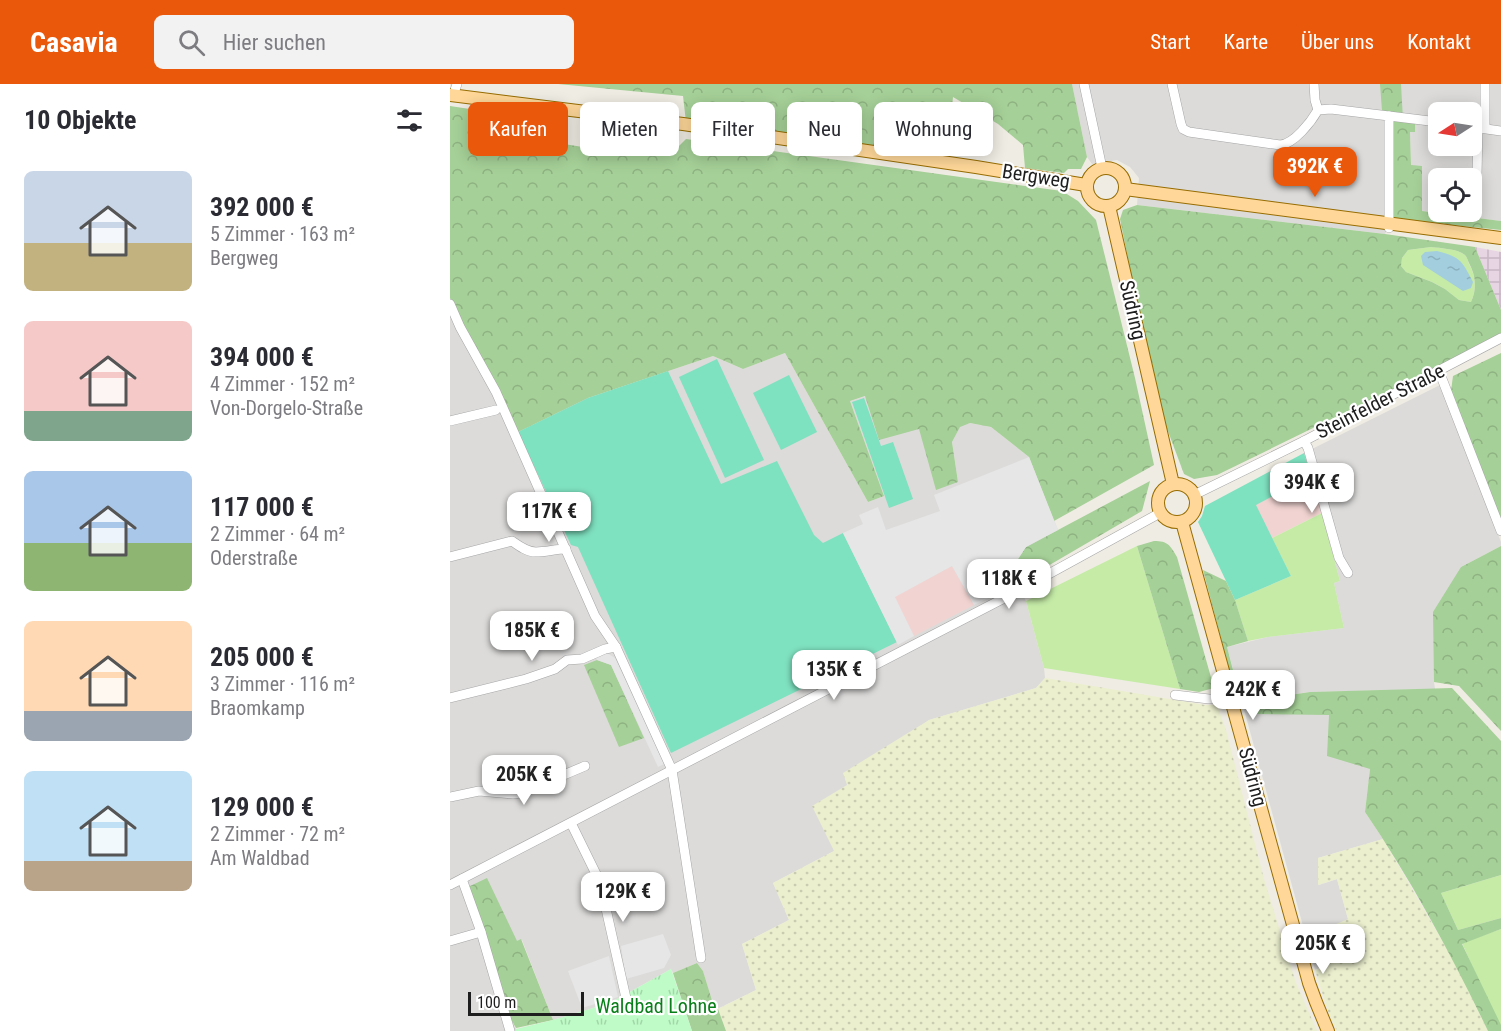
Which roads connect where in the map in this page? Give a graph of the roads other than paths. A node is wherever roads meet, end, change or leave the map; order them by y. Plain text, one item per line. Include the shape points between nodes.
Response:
1 (1084, 84) edge
2 (1172, 84) edge
3 (1314, 84) edge
4 (1485, 84) edge
5 (453, 92) edge
6 (1482, 103) edge
7 (1318, 110) junction
8 (1389, 116) junction
9 (1428, 121) edge
10 (1482, 129) edge
11 (1501, 131) edge
12 (1102, 168) junction
13 (1086, 185) junction
14 (1125, 189) junction
15 (1109, 206) junction
16 (1389, 226) junction
17 (1501, 238) edge
18 (450, 304) edge
19 (1501, 338) edge
20 (1439, 371) junction
21 (496, 410) dead end
22 (450, 421) edge
23 (1304, 441) junction
24 (1173, 484) junction
25 (1194, 495) junction
26 (1160, 513) junction
27 (1182, 522) junction
28 (1501, 531) edge
29 (566, 549) junction
30 (450, 557) edge
31 (1348, 573) dead end
32 (616, 647) junction
33 (1175, 695) dead end
34 (450, 698) edge
35 (1231, 699) junction
36 (585, 765) dead end
37 (672, 770) junction
38 (450, 796) edge
39 (571, 823) junction
40 (462, 879) junction
41 (450, 885) edge
42 (481, 932) junction
43 (450, 941) edge
44 (701, 958) dead end
45 (626, 998) dead end
46 (508, 1031) edge
47 (1328, 1031) edge

1 - 12 street
2 - 7 street via 1180,124 1189,132 1286,144
3 - 7 street
4 - 6 street
5 - 13 main road, Bergweg
7 - 8 street
8 - 9 street
8 - 16 street
10 - 11 street
12 - 13 main road, Bergweg via 1092,173
12 - 14 main road via 1117,171
13 - 15 main road, Bergweg via 1093,202
14 - 15 main road via 1118,201
14 - 16 main road
15 - 24 main road, Südring
16 - 17 main road
18 - 29 street via 496,392
19 - 20 street, Steinfelder Straße
20 - 23 street, Steinfelder Straße
20 - 28 street
21 - 22 street
23 - 25 street, Steinfelder Straße
23 - 31 street via 1339,558
24 - 25 main road via 1185,486
24 - 26 main road via 1160,495
25 - 27 main road via 1191,517
26 - 27 main road via 1171,521
26 - 37 street
27 - 35 main road, Südring
29 - 30 street via 535,552 512,542
29 - 32 street via 595,616
32 - 34 street via 567,660 555,669 526,679
32 - 37 street
33 - 35 street
35 - 47 main road, Südring via 1310,983
36 - 38 street via 521,793 479,791
37 - 39 street
37 - 44 street
39 - 40 street
39 - 45 street via 602,891
40 - 41 street
40 - 42 street
42 - 43 street
42 - 46 street

